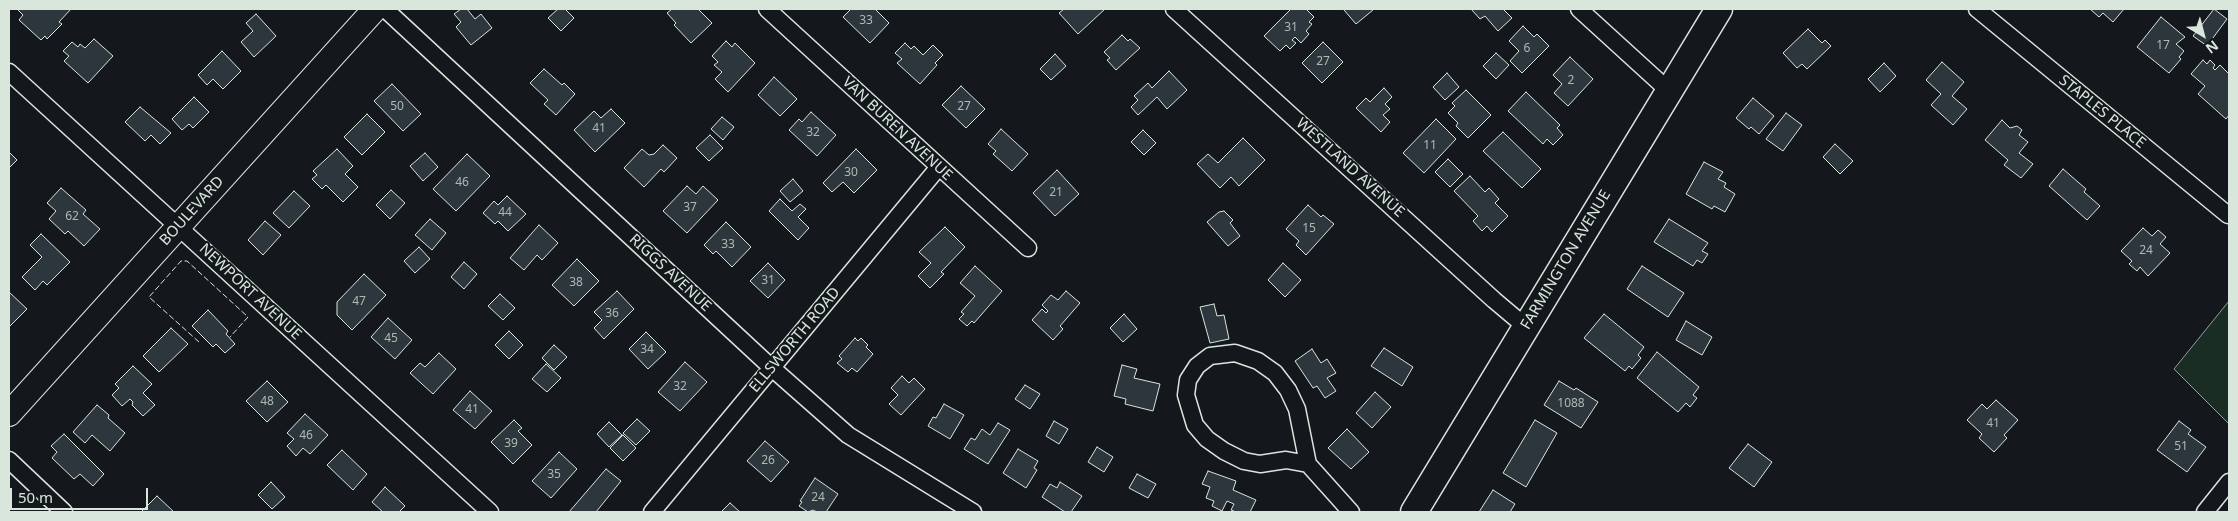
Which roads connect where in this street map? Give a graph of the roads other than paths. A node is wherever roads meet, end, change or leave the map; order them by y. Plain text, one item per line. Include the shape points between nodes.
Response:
1 (767, 9) edge
2 (1174, 9) edge
3 (1579, 9) edge
4 (1699, 9) edge
5 (1719, 9) edge
6 (1977, 9) edge
7 (374, 10) edge
8 (9, 72) edge
9 (1663, 86) junction
10 (938, 168) junction
11 (2228, 215) dead end
12 (178, 226) junction
13 (1028, 248) dead end
14 (1520, 322) junction
15 (772, 368) junction
16 (9, 414) edge
17 (9, 460) edge
18 (1308, 464) junction
19 (2229, 482) edge
20 (64, 512) edge
21 (490, 512) edge
22 (652, 512) edge
23 (973, 512) edge
24 (1351, 512) edge
25 (1395, 512) edge
26 (1414, 512) edge
27 (2205, 512) edge

1 - 10 street, VAN BUREN AVENUE
2 - 14 street, WESTLAND AVENUE
3 - 9 street
4 - 9 main road, FARMINGTON AVENUE
5 - 9 main road, FARMINGTON AVENUE
6 - 11 street, STAPLES PLACE
7 - 12 main road, BOULEVARD
7 - 15 street, RIGGS AVENUE
8 - 12 street, NEWPORT AVENUE
9 - 14 main road, FARMINGTON AVENUE
10 - 13 street, VAN BUREN AVENUE
10 - 15 street, ELLSWORTH ROAD
12 - 16 main road, BOULEVARD
12 - 21 street, NEWPORT AVENUE
14 - 25 main road, FARMINGTON AVENUE
14 - 26 main road, FARMINGTON AVENUE
15 - 22 street, ELLSWORTH ROAD
15 - 23 street, RIGGS AVENUE via 848,435
17 - 20 street
18 - 18 street via 1297,409 1275,373 1258,361 1235,353 1210,356 1197,366 1188,380 1186,396 1196,425 1207,439 1244,461 1260,464 1286,460
18 - 24 street
19 - 27 street

